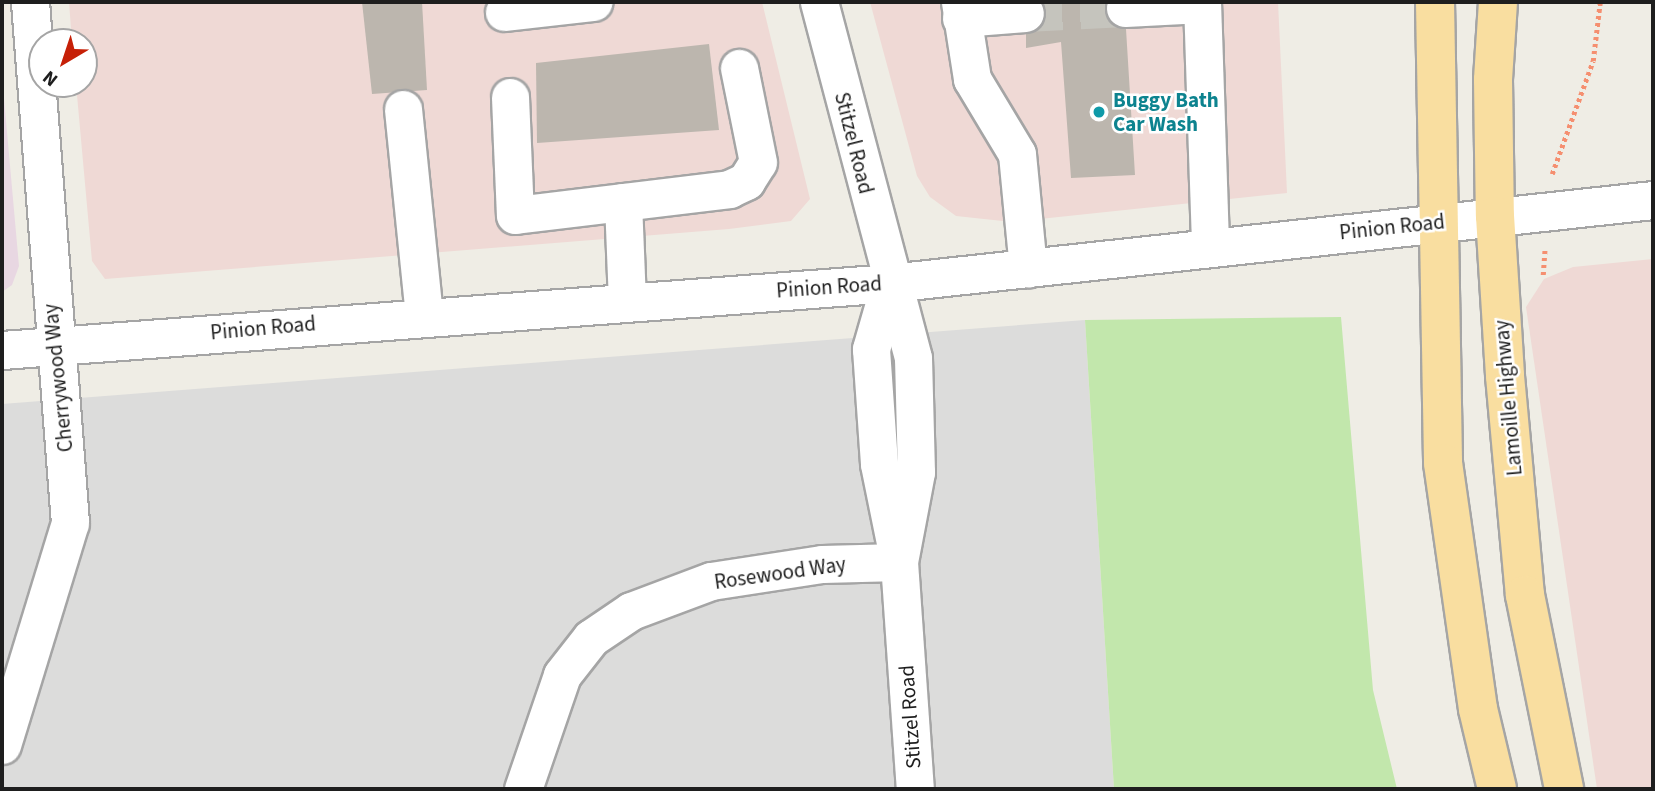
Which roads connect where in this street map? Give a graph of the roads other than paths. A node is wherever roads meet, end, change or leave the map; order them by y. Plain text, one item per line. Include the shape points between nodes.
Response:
1 (30, 2) edge
2 (593, 2) edge
3 (819, 2) edge
4 (1435, 2) edge
5 (1498, 2) edge
6 (1202, 3) edge
7 (1125, 8) dead end
8 (960, 10) edge
9 (504, 12) dead end
10 (1025, 13) tunnel mouth
11 (739, 68) dead end
12 (510, 97) dead end
13 (403, 109) dead end
14 (1653, 200) edge
15 (623, 202) junction
16 (1495, 216) junction
17 (1436, 222) junction
18 (1210, 247) junction
19 (1028, 268) junction
20 (890, 283) junction
21 (627, 301) junction
22 (424, 315) junction
23 (54, 346) junction
24 (2, 349) edge
25 (899, 562) junction
26 (13, 669) edge
27 (2, 745) edge
28 (523, 789) edge
29 (915, 789) edge
30 (1497, 789) edge
31 (1564, 789) edge

1 - 23 street, Cherrywood Way
2 - 9 street
3 - 20 street, Stitzel Road
4 - 17 main road
5 - 16 main road, Lamoille Highway
6 - 7 street
6 - 18 street
8 - 10 street
8 - 19 street via 972,79 1017,154
11 - 15 street via 758,162 746,181 729,190
12 - 15 street via 515,215
13 - 22 street
14 - 16 street, Pinion Road
15 - 21 street
16 - 17 street, Pinion Road
16 - 31 main road, Lamoille Highway via 1525,595
17 - 18 street, Pinion Road
17 - 30 main road via 1443,463 1478,709
18 - 19 street, Pinion Road
19 - 20 street, Pinion Road
20 - 21 street, Pinion Road
20 - 25 street, Stitzel Road via 913,358 916,472
21 - 22 street, Pinion Road
22 - 23 street, Pinion Road
23 - 24 street, Pinion Road
23 - 26 street, Cherrywood Way via 70,523
25 - 28 street, Rosewood Way via 822,564 711,582 631,611 592,638 562,675
25 - 29 street, Stitzel Road
26 - 27 street, Cherrywood Way

